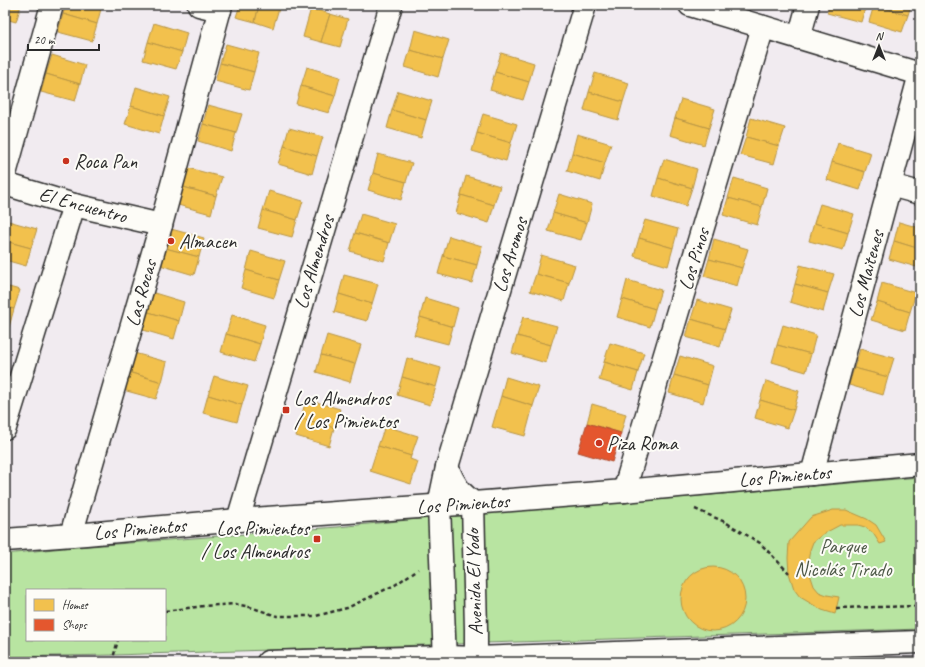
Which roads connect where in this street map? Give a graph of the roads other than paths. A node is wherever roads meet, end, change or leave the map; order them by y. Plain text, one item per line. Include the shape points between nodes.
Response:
1 (52, 5) edge
2 (391, 5) edge
3 (584, 5) edge
4 (690, 5) edge
5 (808, 5) edge
6 (213, 7) edge
7 (763, 27) junction
8 (799, 38) junction
9 (920, 74) edge
10 (5, 174) edge
11 (5, 184) edge
12 (890, 185) junction
13 (920, 193) edge
14 (74, 205) junction
15 (161, 225) junction
16 (5, 428) edge
17 (920, 464) edge
18 (447, 467) junction
19 (812, 474) junction
20 (624, 491) junction
21 (473, 503) junction
22 (439, 505) junction
23 (238, 520) junction
24 (71, 535) junction
25 (5, 540) edge
26 (920, 642) edge
27 (445, 660) edge
28 (476, 660) edge
29 (268, 662) edge

1 - 10 street
2 - 23 street, Los Almendros
3 - 18 street, Los Aromos
4 - 7 street
5 - 8 street
6 - 15 street, Las Rocas
7 - 8 street
7 - 20 street, Los Pinos
8 - 9 street
9 - 12 street, Los Maitenes
11 - 14 street, El Encuentro
12 - 13 street
12 - 19 street, Los Maitenes
14 - 15 street, El Encuentro
14 - 16 street
15 - 24 street, Las Rocas
17 - 19 street, Los Pimientos
18 - 21 street via 459,490
18 - 22 street, Los Aromos
19 - 20 street, Los Pimientos
20 - 21 street, Los Pimientos
21 - 22 street, Los Pimientos
21 - 28 street, Avenida El Yodo
22 - 23 street, Los Pimientos
22 - 27 street, Avenida El Yodo
23 - 24 street, Los Pimientos
24 - 25 street, Los Pimientos
26 - 28 street
27 - 28 street
27 - 29 street

